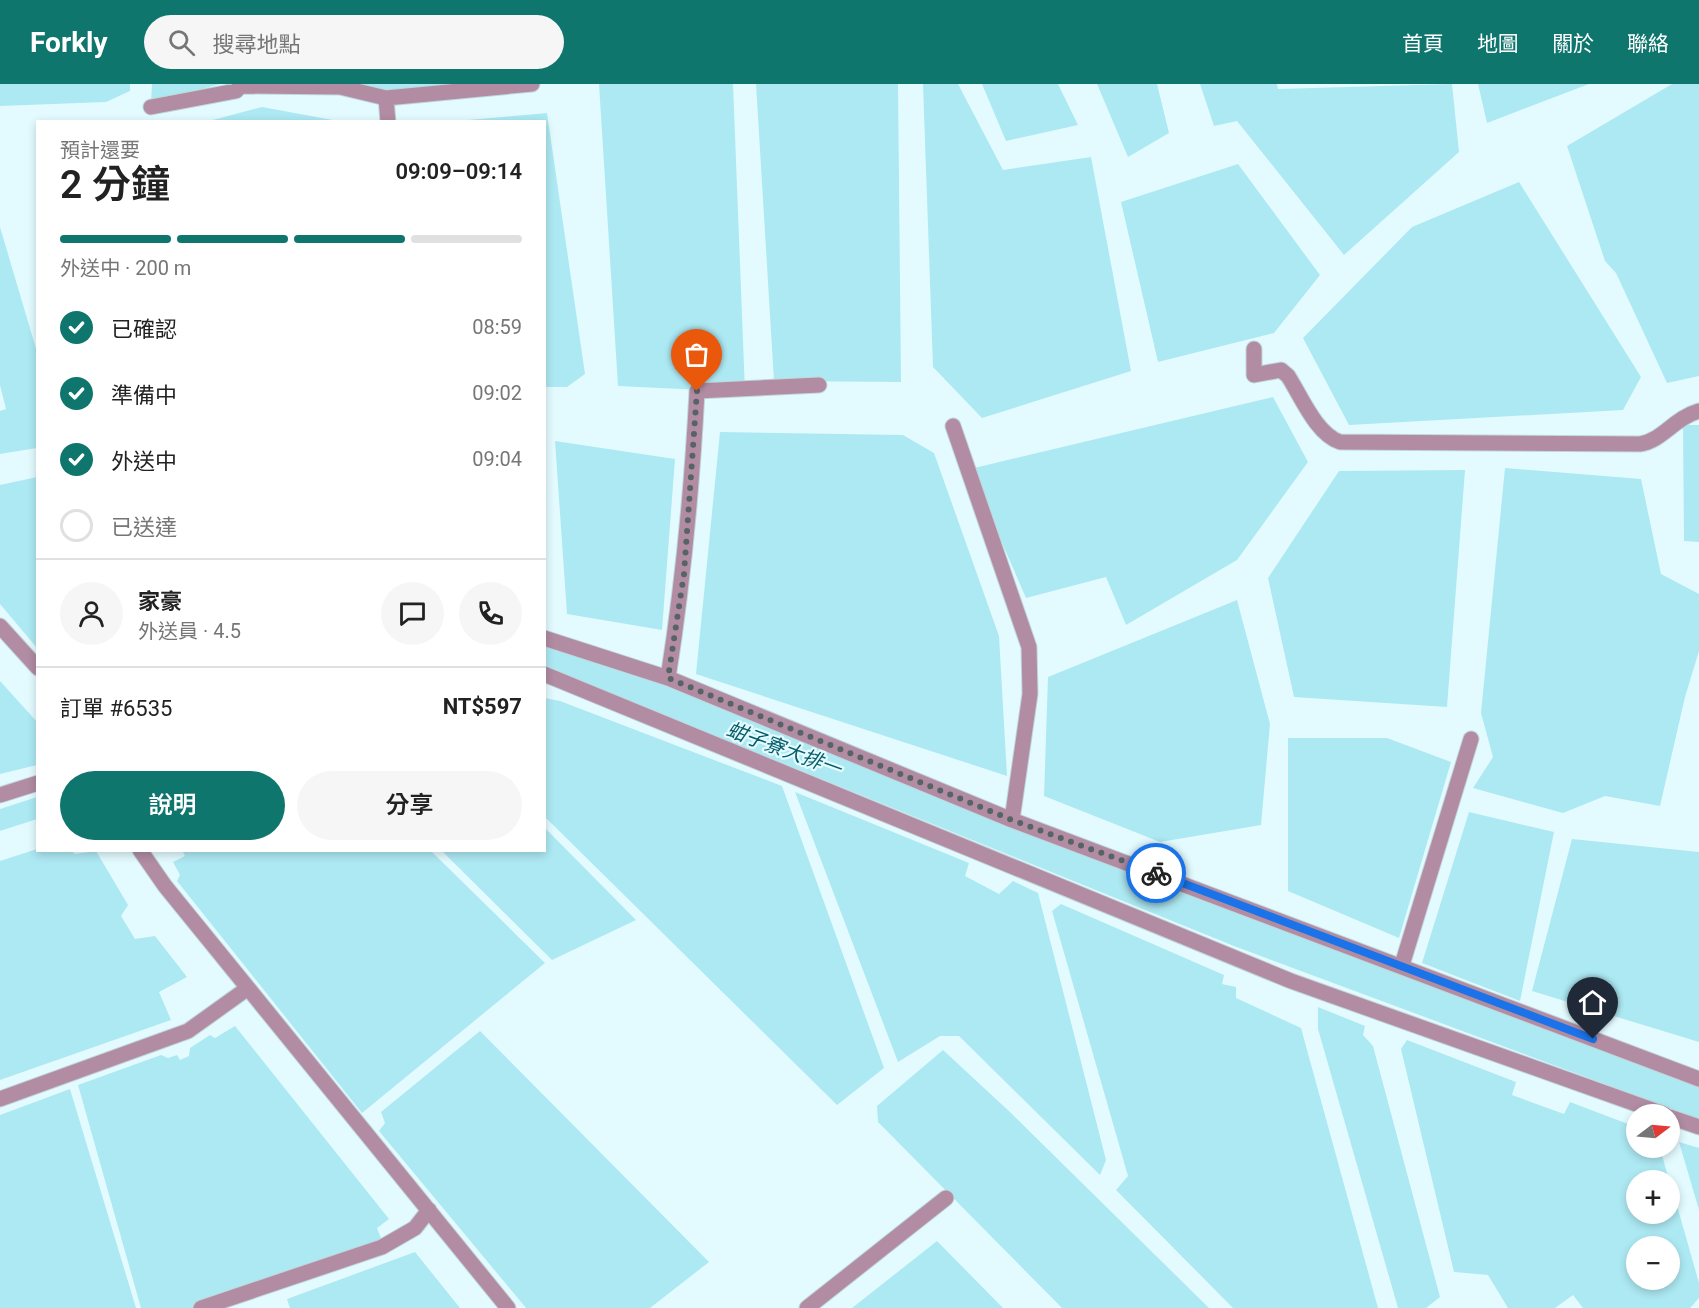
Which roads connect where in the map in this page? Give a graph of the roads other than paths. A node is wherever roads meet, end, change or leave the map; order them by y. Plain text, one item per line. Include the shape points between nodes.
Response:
1 (532, 84) edge
2 (242, 85) edge
3 (387, 98) junction
4 (151, 107) dead end
5 (388, 120) edge
6 (1254, 349) dead end
7 (819, 385) dead end
8 (1699, 411) edge
9 (954, 426) dead end
10 (0, 626) edge
11 (546, 639) edge
12 (36, 666) edge
13 (546, 675) edge
14 (668, 678) junction
15 (1471, 739) dead end
16 (36, 784) edge
17 (0, 795) edge
18 (1012, 820) junction
19 (141, 852) edge
20 (1402, 965) junction
21 (248, 988) junction
22 (1699, 1079) edge
23 (0, 1099) edge
24 (1636, 1104) edge
25 (1680, 1120) edge
26 (1699, 1127) edge
27 (945, 1198) dead end
28 (429, 1210) junction
29 (201, 1308) edge
30 (508, 1308) edge
31 (807, 1308) edge

1 - 3 street
2 - 3 street via 340,87
2 - 4 street via 236,91
3 - 5 street
6 - 8 street via 1254,375 1281,370 1322,428 1340,442 1640,444 1651,443 1671,425
7 - 14 street via 697,391 682,593
9 - 18 street via 1029,647 1030,694
10 - 12 street
11 - 14 street
13 - 24 street via 1291,981
14 - 18 street
15 - 20 street
16 - 17 street
18 - 20 street
19 - 21 street
20 - 22 street
21 - 23 street via 188,1031
21 - 28 street
25 - 26 street
27 - 31 street
28 - 29 street via 415,1228 382,1247
28 - 30 street

